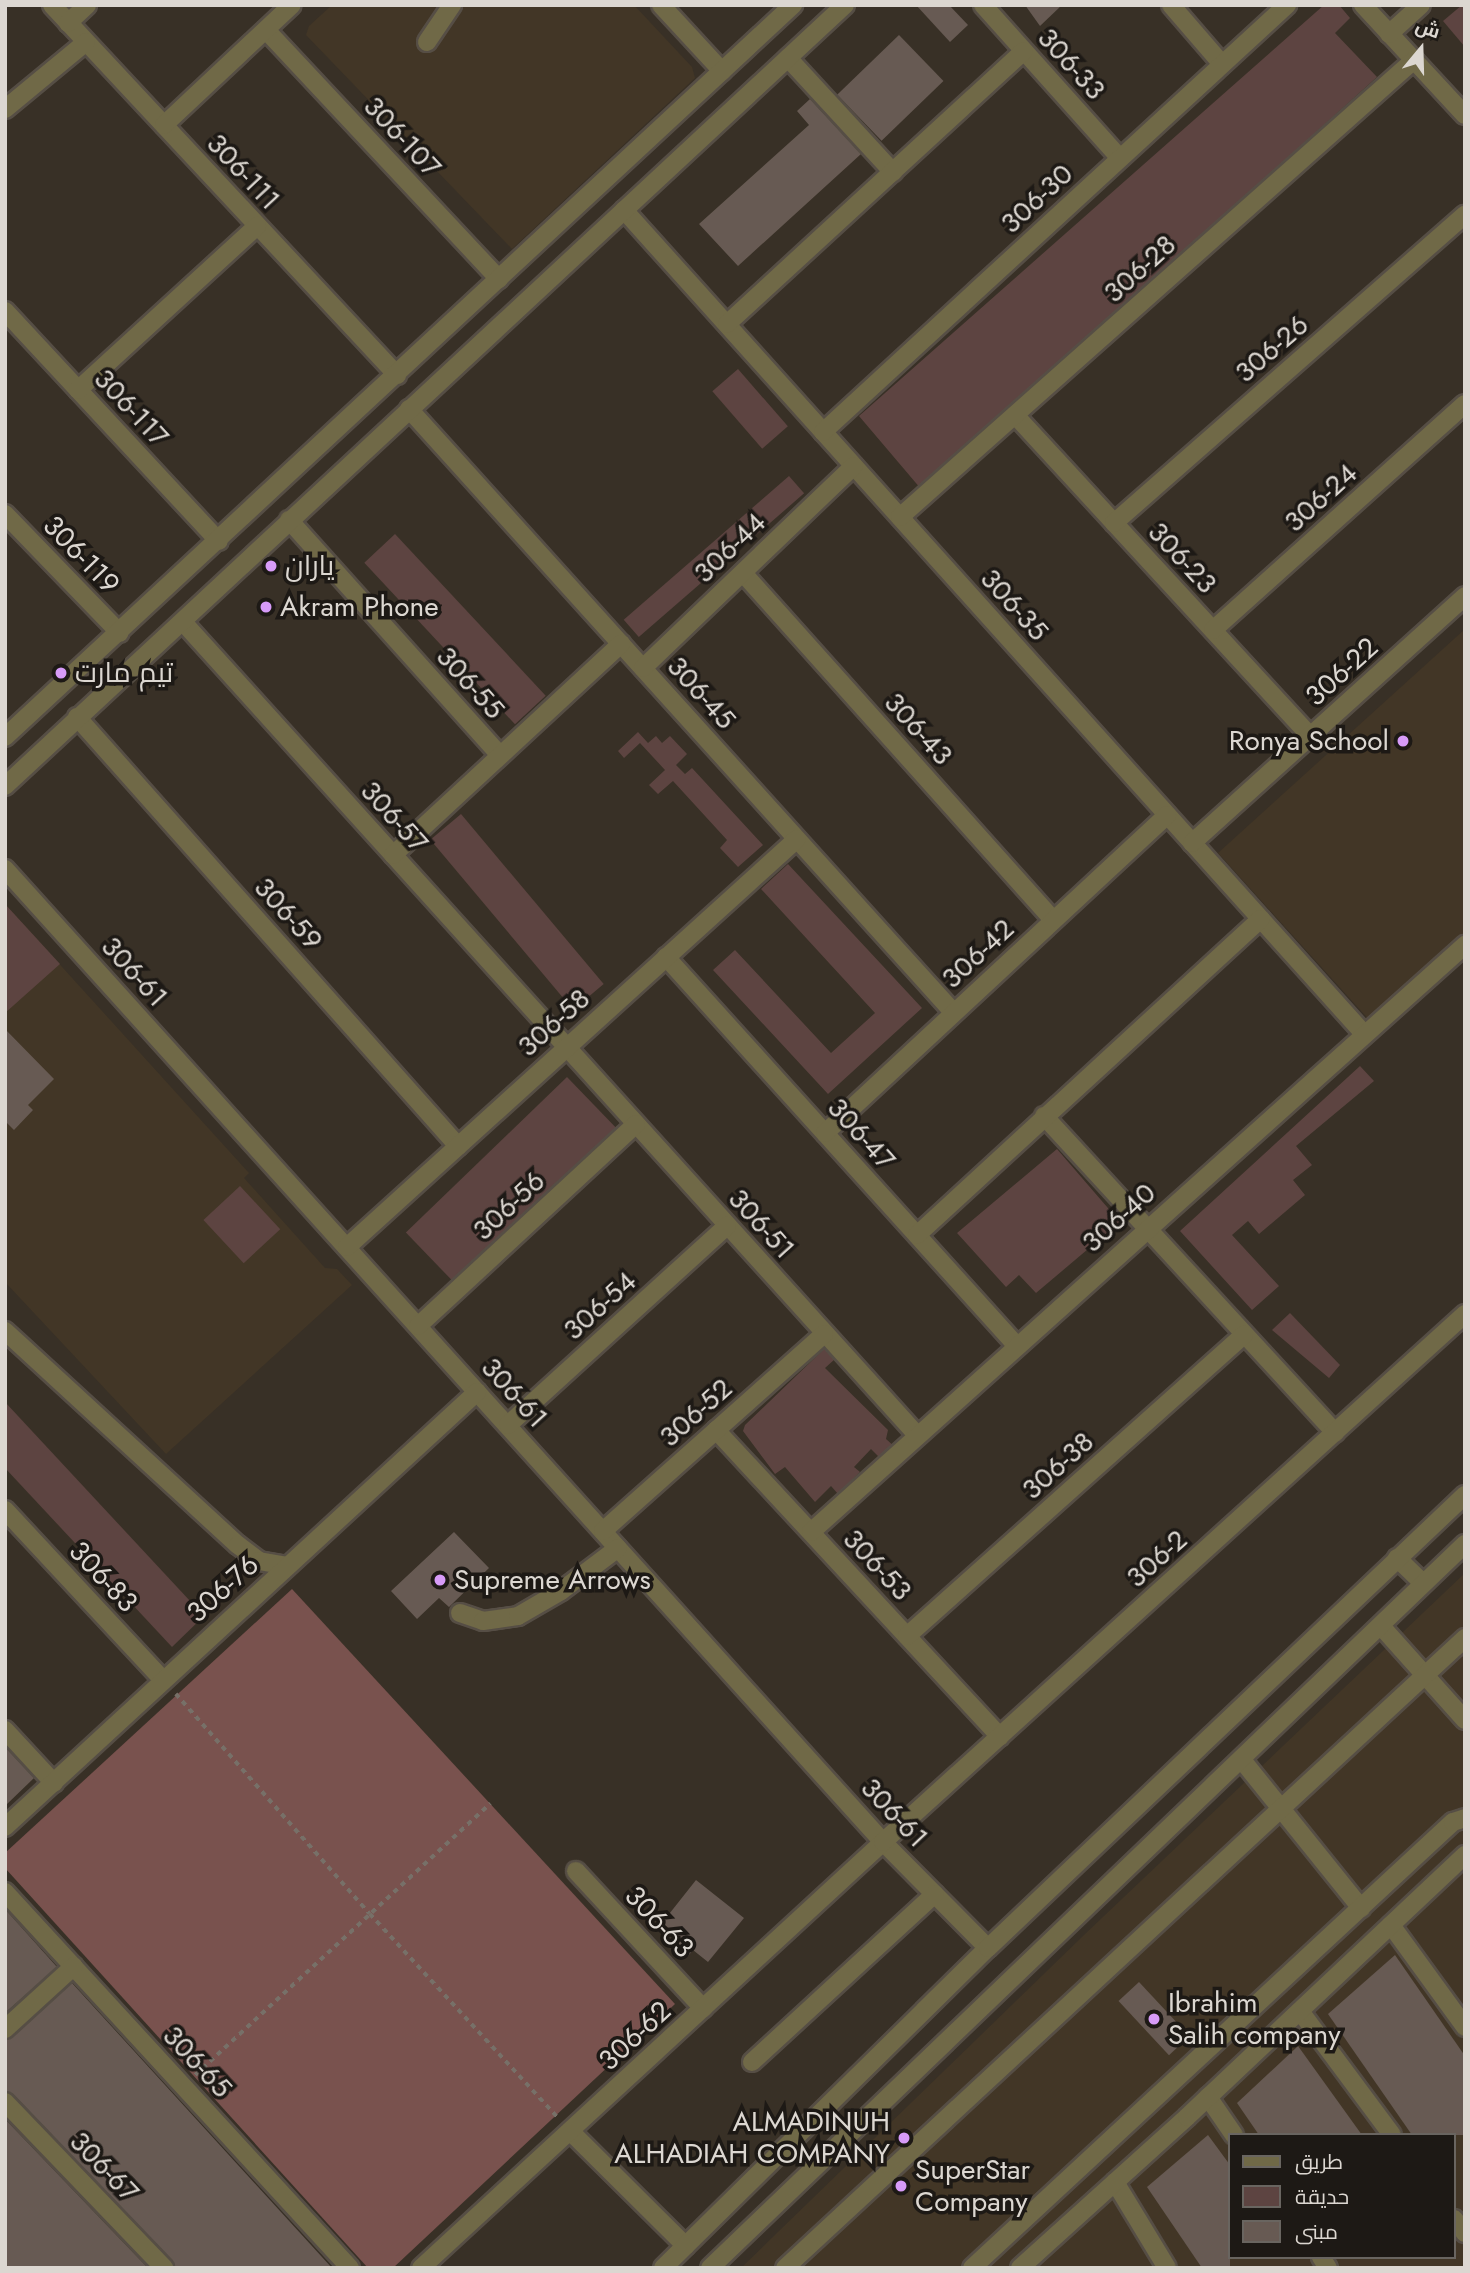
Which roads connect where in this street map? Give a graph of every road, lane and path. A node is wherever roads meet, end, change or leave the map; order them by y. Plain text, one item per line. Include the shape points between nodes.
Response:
1 (52, 5) edge
2 (87, 5) edge
3 (292, 5) edge
4 (452, 5) edge
5 (661, 5) edge
6 (793, 5) edge
7 (845, 5) edge
8 (983, 5) edge
9 (1171, 5) edge
10 (1287, 5) edge
11 (1363, 5) edge
12 (1421, 5) edge
13 (68, 23) junction
14 (266, 30) junction
15 (1390, 34) junction
16 (86, 42) junction
17 (427, 42) dead end
18 (1024, 51) junction
19 (788, 58) junction
20 (1414, 60) junction
21 (1222, 64) junction
22 (722, 71) junction
23 (5, 109) edge
24 (1465, 115) edge
25 (164, 125) junction
26 (1120, 158) junction
27 (892, 172) junction
28 (624, 210) junction
29 (1465, 215) edge
30 (257, 226) junction
31 (499, 279) junction
32 (5, 311) edge
33 (727, 324) junction
34 (397, 375) junction
35 (78, 390) junction
36 (1465, 404) edge
37 (409, 409) junction
38 (1015, 415) junction
39 (823, 432) junction
40 (854, 466) junction
41 (280, 484) junction
42 (5, 514) edge
43 (295, 514) junction
44 (900, 517) junction
45 (1114, 523) junction
46 (219, 541) junction
47 (743, 573) junction
48 (1465, 596) edge
49 (183, 622) junction
50 (1213, 630) junction
51 (120, 633) junction
52 (621, 644) junction
53 (643, 668) junction
54 (77, 718) junction
55 (1310, 736) junction
56 (5, 737) edge
57 (500, 755) junction
58 (5, 786) edge
59 (1167, 815) junction
60 (797, 839) junction
61 (1192, 843) junction
62 (393, 855) junction
63 (5, 869) edge
64 (1261, 919) junction
65 (1054, 920) junction
66 (1465, 945) edge
67 (666, 957) junction
68 (953, 1012) junction
69 (1364, 1034) junction
70 (566, 1047) junction
71 (1044, 1116) junction
72 (636, 1124) junction
73 (825, 1133) junction
74 (458, 1146) junction
75 (727, 1226) junction
76 (1146, 1229) junction
77 (917, 1235) junction
78 (347, 1247) junction
79 (1465, 1314) edge
80 (418, 1326) junction
81 (5, 1331) edge
82 (824, 1334) junction
83 (1244, 1335) junction
84 (1017, 1346) junction
85 (477, 1392) junction
86 (508, 1425) junction
87 (716, 1430) junction
88 (1335, 1433) junction
89 (917, 1435) junction
90 (1465, 1495) edge
91 (5, 1510) edge
92 (603, 1531) junction
93 (811, 1532) junction
94 (1465, 1544) edge
95 (618, 1548) junction
96 (1397, 1558) junction
97 (287, 1566) junction
98 (1423, 1583) junction
99 (460, 1613) dead end
100 (1381, 1626) junction
101 (907, 1636) junction
102 (1465, 1638) edge
103 (1425, 1675) junction
104 (163, 1679) junction
105 (1465, 1720) edge
106 (5, 1730) edge
107 (1000, 1737) junction
108 (1242, 1760) junction
109 (54, 1783) junction
110 (490, 1804) dead end
111 (1279, 1810) junction
112 (1465, 1818) edge
113 (5, 1827) edge
114 (883, 1842) junction
115 (1465, 1855) edge
116 (576, 1871) dead end
117 (5, 1892) edge
118 (934, 1894) junction
119 (1361, 1908) junction
120 (370, 1914) junction
121 (1391, 1925) junction
122 (988, 1948) junction
123 (74, 1966) junction
124 (703, 2008) junction
125 (1300, 2011) junction
126 (1465, 2027) edge
127 (5, 2029) edge
128 (752, 2062) dead end
129 (183, 2086) junction
130 (1208, 2097) junction
131 (5, 2102) edge
132 (570, 2131) junction
133 (1233, 2133) edge
134 (1391, 2133) edge
135 (1115, 2182) junction
136 (686, 2246) junction
137 (721, 2264) edge
138 (164, 2268) edge
139 (350, 2268) edge
140 (421, 2268) edge
141 (663, 2268) edge
142 (785, 2268) edge
143 (972, 2268) edge
144 (1020, 2268) edge
145 (1167, 2268) edge

1 - 13 street, 306-111
2 - 13 street
3 - 14 street
4 - 17 street
5 - 22 street
6 - 22 street
7 - 19 street
8 - 18 street, 306-33
9 - 21 street
10 - 21 street, 306-30
11 - 15 street
12 - 15 street
13 - 16 street, 306-111
14 - 25 street
14 - 31 street, 306-107
15 - 20 street
16 - 23 street
16 - 25 street, 306-111
18 - 26 street, 306-33
18 - 27 street
19 - 27 street
19 - 28 street
20 - 24 street
20 - 38 street, 306-28
21 - 26 street, 306-30
22 - 31 street
25 - 30 street, 306-111
26 - 39 street, 306-30
27 - 33 street
28 - 33 street, 306-35
28 - 37 street
29 - 45 street, 306-26
30 - 34 street, 306-111
30 - 35 street
31 - 34 street
32 - 35 street, 306-117
33 - 39 street, 306-35
34 - 41 street
35 - 46 street, 306-117
36 - 50 street, 306-24
37 - 43 street
37 - 52 street, 306-45
38 - 44 street, 306-28
38 - 45 street, 306-23
39 - 40 street, 306-35
40 - 44 street, 306-35
40 - 47 street, 306-44
41 - 43 street, 306-55
41 - 46 street
42 - 51 street, 306-119
43 - 49 street
43 - 57 street, 306-55
44 - 59 street, 306-35
45 - 50 street, 306-23
46 - 51 street
47 - 53 street, 306-44
47 - 65 street, 306-43
48 - 55 street, 306-22
49 - 54 street
49 - 62 street, 306-57
50 - 55 street, 306-23
51 - 56 street
52 - 53 street, 306-45
52 - 57 street
53 - 60 street, 306-45
54 - 58 street
54 - 74 street, 306-59
55 - 61 street, 306-22
57 - 62 street
59 - 61 street, 306-35
59 - 65 street, 306-42
60 - 67 street, 306-58
60 - 68 street, 306-45
61 - 64 street, 306-35
62 - 70 street, 306-57
63 - 78 street, 306-61
64 - 69 street, 306-35
64 - 71 street
65 - 68 street, 306-42
66 - 69 street, 306-40
67 - 70 street, 306-58
67 - 73 street, 306-47
68 - 73 street, 306-42
69 - 76 street, 306-40
70 - 72 street, 306-51
70 - 74 street, 306-58
71 - 76 street
71 - 77 street
72 - 75 street, 306-51
72 - 80 street, 306-56
73 - 77 street, 306-47
74 - 78 street, 306-58
75 - 82 street, 306-51
75 - 86 street, 306-54
76 - 83 street
76 - 84 street, 306-40
77 - 84 street, 306-47
78 - 80 street, 306-61
79 - 88 street, 306-2
80 - 85 street, 306-61
81 - 97 street via 238,1545 259,1561
82 - 87 street, 306-52
82 - 89 street, 306-51
83 - 88 street
83 - 101 street, 306-38
84 - 89 street, 306-40
85 - 86 street, 306-61
85 - 97 street, 306-76
86 - 92 street, 306-61
87 - 92 street, 306-52
87 - 93 street, 306-53
88 - 107 street, 306-2
89 - 93 street, 306-40
90 - 96 street
91 - 104 street, 306-83
92 - 95 street, 306-61
93 - 101 street, 306-53
94 - 98 street
95 - 99 street via 561,1591 518,1616 483,1621
95 - 114 street, 306-61
96 - 98 street
96 - 122 street
97 - 104 street, 306-76
98 - 100 street
100 - 103 street
100 - 108 street
101 - 107 street, 306-53
102 - 103 street
103 - 105 street
103 - 111 street
104 - 109 street, 306-76
104 - 120 path
106 - 109 street
107 - 114 street, 306-2
108 - 111 street
108 - 137 street
109 - 113 street, 306-76
110 - 120 path
111 - 119 street
111 - 142 street
112 - 119 street via 1453,1822
114 - 118 street, 306-61
114 - 124 street, 306-62
115 - 121 street
116 - 124 street, 306-63
117 - 123 street, 306-65
118 - 122 street, 306-61
118 - 128 street
119 - 143 street
120 - 129 path
120 - 132 path
121 - 125 street
121 - 126 street
122 - 136 street
123 - 127 street
123 - 129 street, 306-65
124 - 132 street, 306-62
125 - 130 street
125 - 134 street
129 - 139 street, 306-65
130 - 133 street
130 - 135 street
131 - 138 street, 306-67
132 - 136 street
132 - 140 street, 306-62
135 - 144 street
135 - 145 street
136 - 141 street

